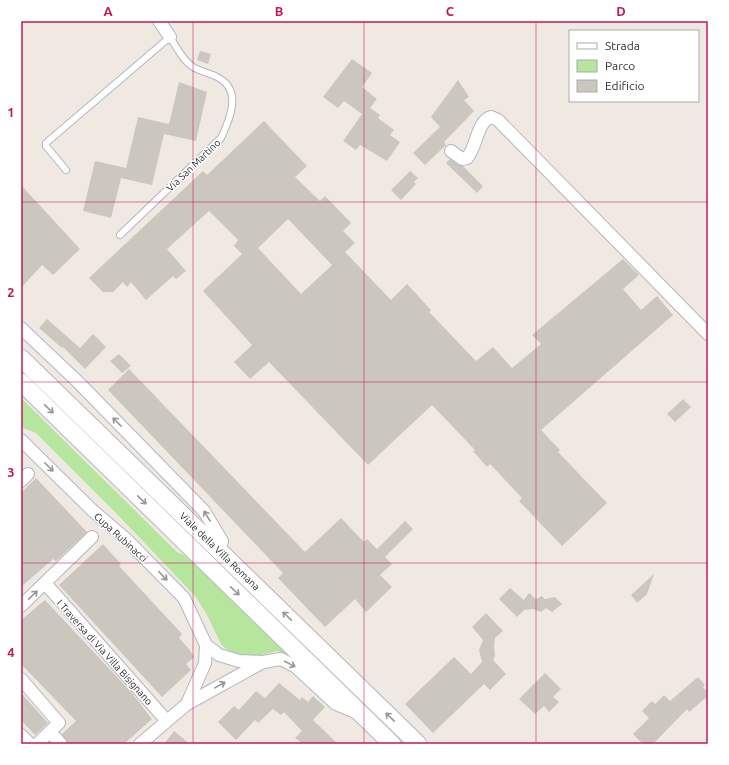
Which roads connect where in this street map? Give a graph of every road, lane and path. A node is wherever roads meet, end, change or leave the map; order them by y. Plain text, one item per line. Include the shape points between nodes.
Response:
1 (159, 21) edge
2 (170, 37) junction
3 (452, 151) dead end
4 (66, 170) dead end
5 (120, 235) dead end
6 (21, 328) edge
7 (708, 334) edge
8 (21, 358) edge
9 (21, 382) edge
10 (21, 440) edge
11 (92, 537) dead end
12 (220, 550) junction
13 (45, 583) junction
14 (21, 606) edge
15 (206, 645) junction
16 (263, 662) junction
17 (21, 679) edge
18 (186, 704) junction
19 (363, 716) junction
20 (166, 720) junction
21 (50, 732) junction
22 (21, 735) edge
23 (30, 744) edge
24 (36, 744) edge
25 (61, 744) edge
26 (140, 744) edge
27 (392, 744) edge
28 (418, 744) edge

1 - 2 street, Via San Martino
2 - 4 lane via 46,143
2 - 5 lane, Via San Martino via 192,67 218,77 227,84 234,100 228,124 221,138
3 - 7 street via 462,159 468,158 482,124 491,117 498,120
12 -> 6 street via 222,541 204,511 78,382
8 - 12 main road, Viale della Villa Romana
9 -> 19 main road, Viale della Villa Romana
10 -> 15 street, Cupa Rubinacci via 184,598
11 - 13 street
28 -> 12 main road, Viale della Villa Romana
14 -> 13 street
13 - 20 street, I Traversa di Via Villa Bisignano
15 - 16 street via 219,655 239,661
15 - 18 street via 205,663
18 -> 16 street
16 -> 19 street via 281,659 296,667 336,704
17 - 21 street via 58,720 58,725
18 - 20 street
19 - 27 main road, Viale della Villa Romana
20 - 26 street
21 - 24 street
21 - 25 street
22 - 23 street

